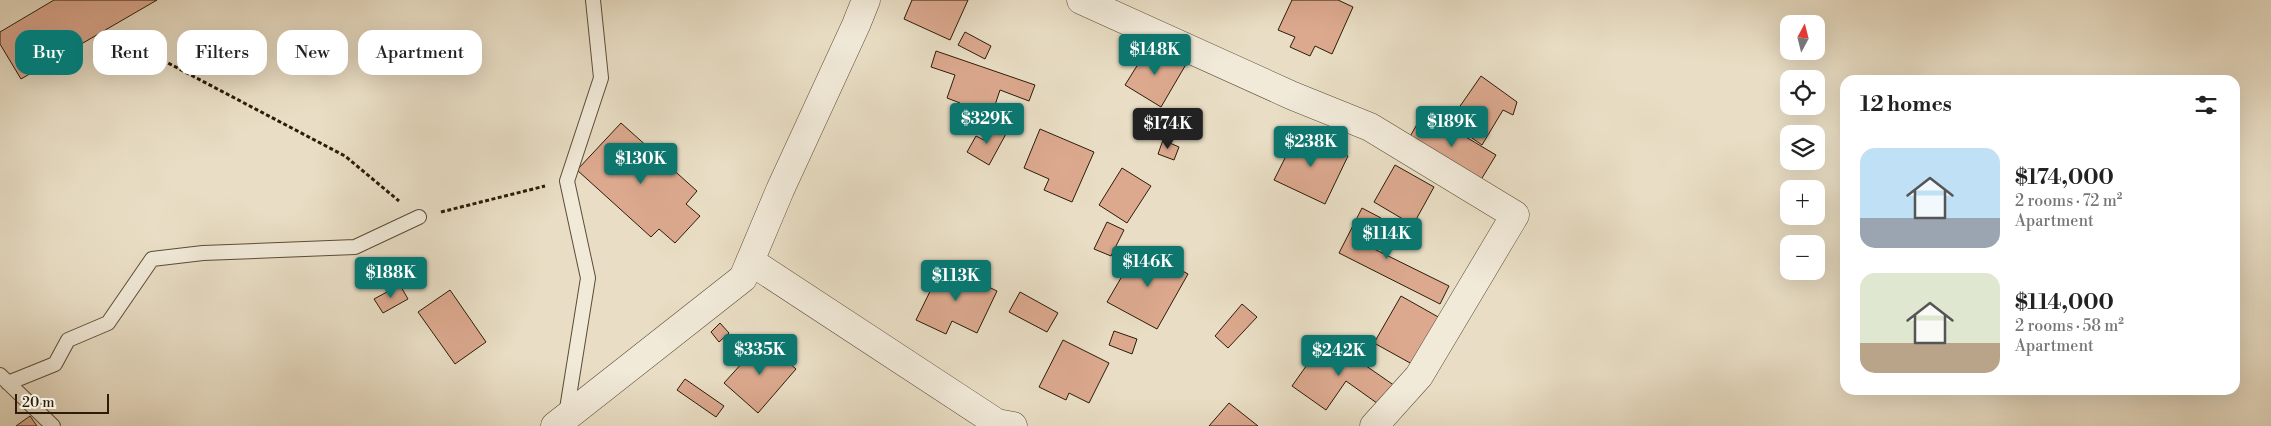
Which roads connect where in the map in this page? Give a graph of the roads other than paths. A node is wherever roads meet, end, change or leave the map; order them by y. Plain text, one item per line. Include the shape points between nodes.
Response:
1 (593, 0) edge
2 (866, 0) edge
3 (1080, 0) edge
4 (419, 217) road end
5 (750, 261) junction
6 (4, 379) edge
7 (564, 423) edge
8 (53, 426) edge
9 (1013, 426) edge
10 (1374, 426) edge

1 - 7 lane via 601,78 567,181 588,278
2 - 5 street
3 - 10 street via 1370,127 1515,215 1419,376
4 - 6 lane via 355,247 203,253 152,259 108,323 68,340 54,364
5 - 7 street via 743,278
5 - 9 street via 997,422
6 - 8 lane

